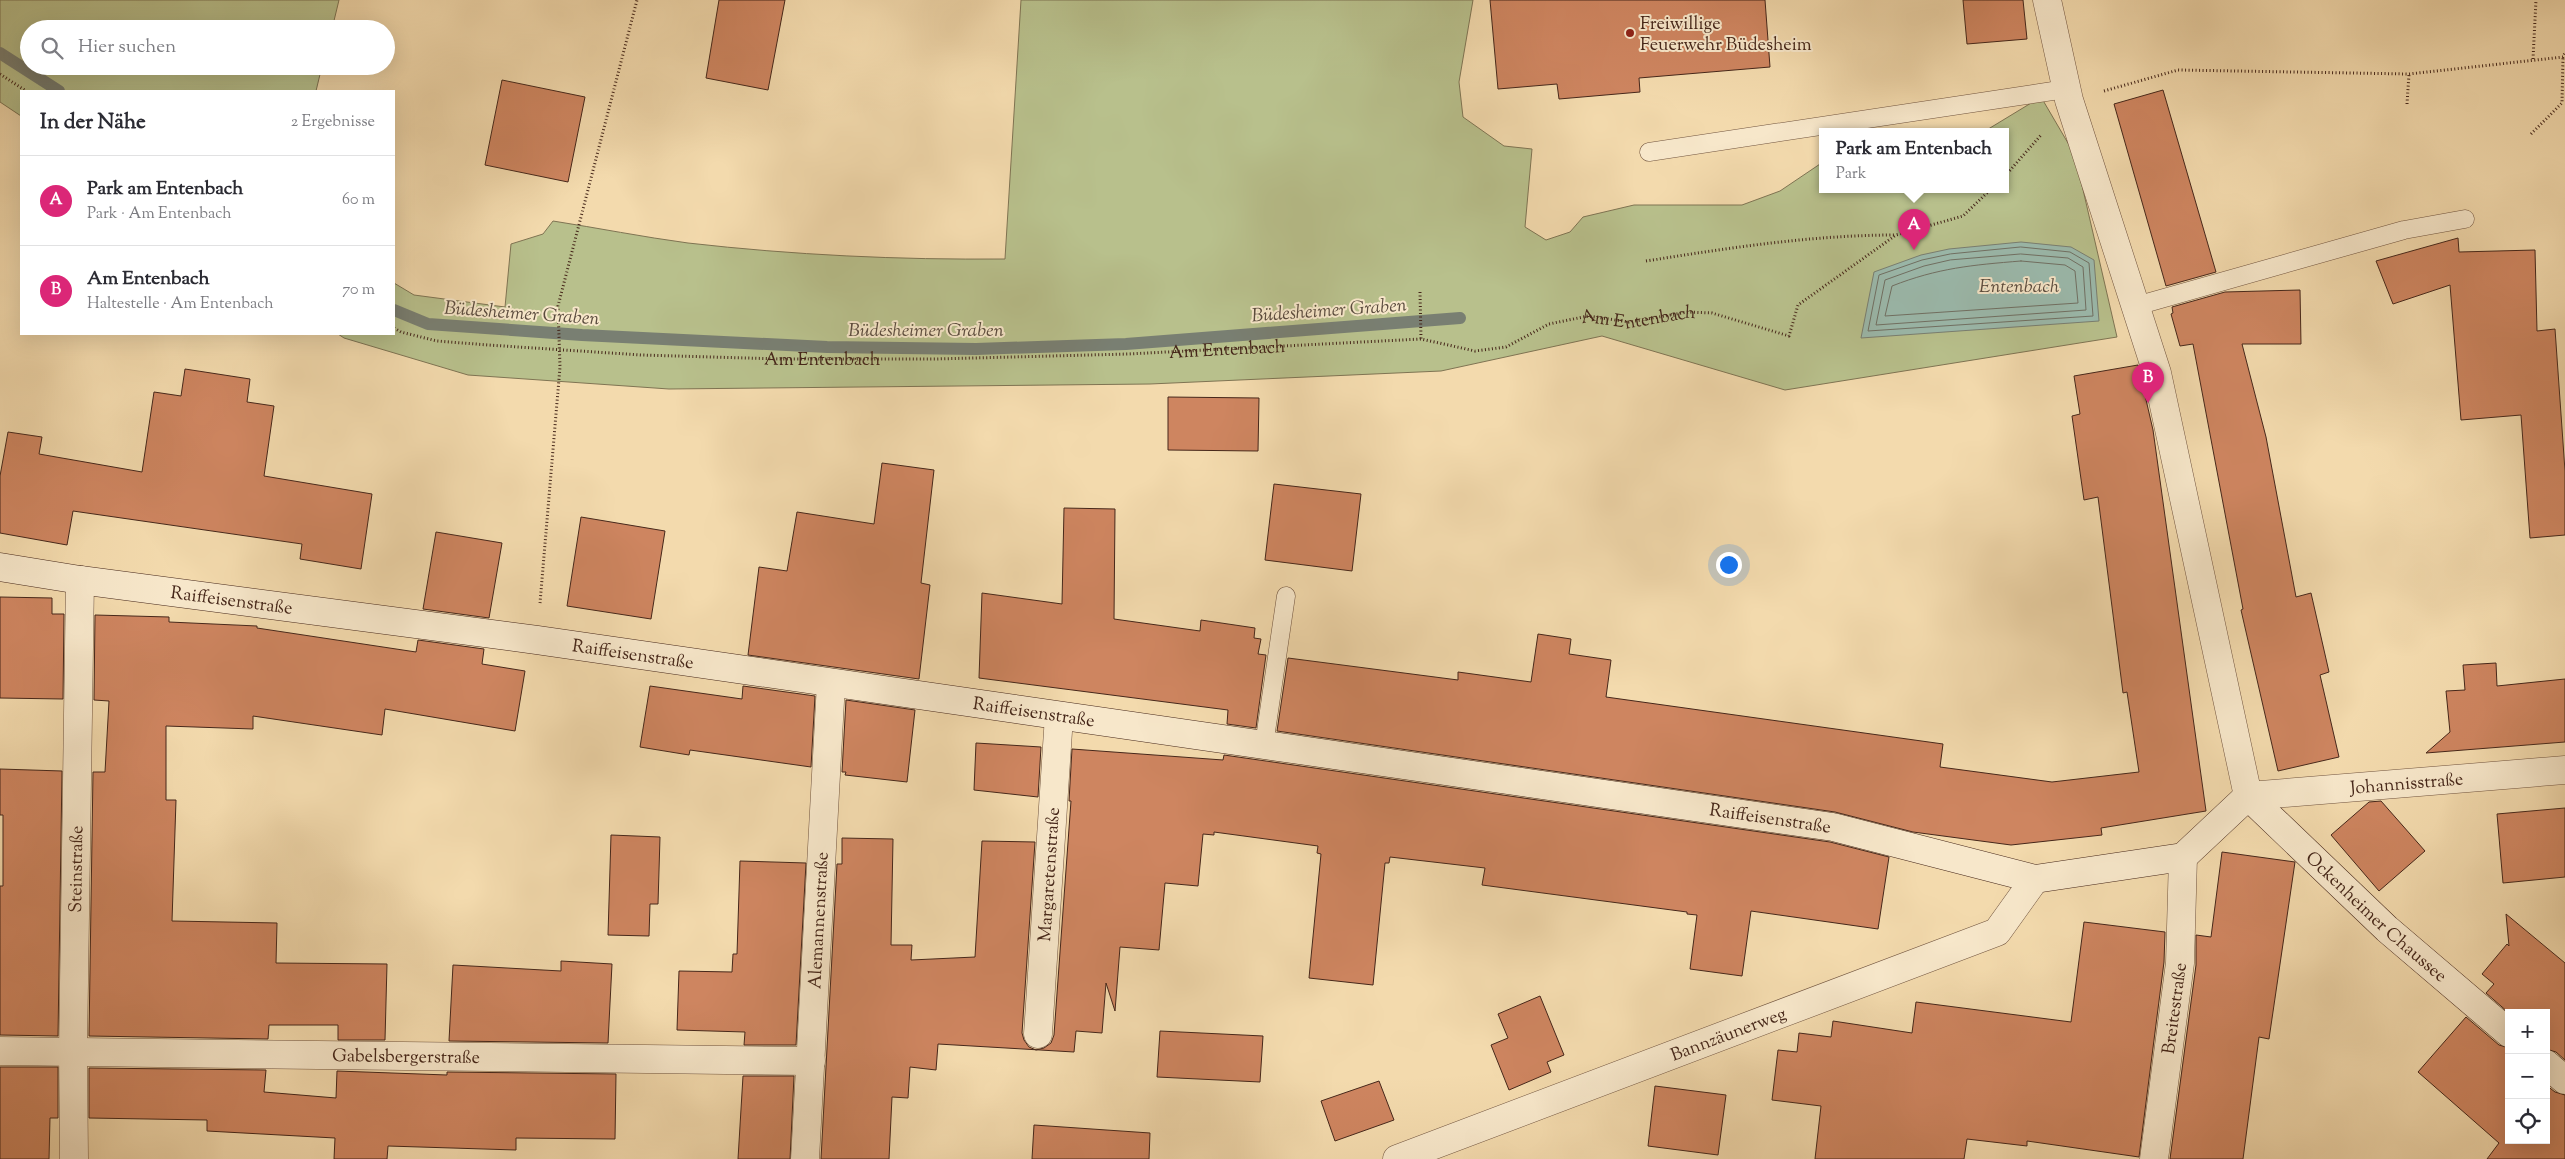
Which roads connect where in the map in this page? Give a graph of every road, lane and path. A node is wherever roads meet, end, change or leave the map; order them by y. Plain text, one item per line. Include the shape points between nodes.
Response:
1 (637, 0) edge
2 (2047, 0) edge
3 (2536, 0) edge
4 (2564, 55) edge
5 (2533, 59) junction
6 (0, 74) edge
7 (2409, 74) junction
8 (24, 90) edge
9 (2068, 95) junction
10 (2408, 104) dead end
11 (1825, 128) edge
12 (1819, 129) edge
13 (2531, 134) dead end
14 (1649, 152) dead end
15 (2009, 172) edge
16 (1988, 193) edge
17 (2465, 218) dead end
18 (1896, 235) junction
19 (1646, 261) dead end
20 (1420, 292) dead end
21 (2136, 306) junction
22 (395, 329) edge
23 (1421, 339) junction
24 (560, 350) junction
25 (0, 567) edge
26 (80, 580) junction
27 (1286, 596) dead end
28 (538, 640) junction
29 (831, 683) junction
30 (1059, 716) junction
31 (1264, 745) junction
32 (2565, 770) edge
33 (2248, 796) junction
34 (2182, 857) junction
35 (2036, 879) junction
36 (2505, 1029) edge
37 (1038, 1034) dead end
38 (0, 1051) edge
39 (73, 1051) junction
40 (811, 1061) junction
41 (2550, 1067) edge
42 (2565, 1080) edge
43 (74, 1159) edge
44 (805, 1159) edge
45 (1397, 1159) edge
46 (2154, 1159) edge

1 - 24 path via 558,306
2 - 9 street
3 - 5 path
4 - 5 path
4 - 13 path via 2562,103
5 - 7 path
6 - 8 path
7 - 9 path via 2178,70
7 - 10 path
9 - 11 lane
9 - 15 path
9 - 21 street
12 - 14 lane
16 - 18 path, Am Entenbach via 1963,216
17 - 21 lane via 2404,230
18 - 19 path via 1845,235 1777,241
18 - 23 path, Am Entenbach via 1798,305 1789,336 1712,313 1688,312 1629,322 1588,316 1549,324 1506,347 1475,351
20 - 23 path
21 - 33 street via 2157,373
22 - 24 path, Am Entenbach via 437,341
23 - 24 path, Am Entenbach via 1128,354 935,359 761,358
24 - 28 path
25 - 26 street, Raiffeisenstraße
26 - 28 street, Raiffeisenstraße
26 - 39 street, Steinstraße
27 - 31 lane
28 - 29 street, Raiffeisenstraße
29 - 30 street, Raiffeisenstraße
29 - 40 street, Alemannenstraße
30 - 31 street, Raiffeisenstraße
30 - 37 street, Margaretenstraße
31 - 35 street, Raiffeisenstraße via 1833,827
32 - 33 street, Johannisstraße
33 - 34 street
33 - 36 street, Ockenheimer Chaussee via 2387,929
34 - 35 street, Raiffeisenstraße
34 - 46 street, Breitestraße via 2180,964
35 - 45 street, Bannzäunerweg via 1997,932
38 - 39 street, Gabelsbergerstraße
39 - 40 street, Gabelsbergerstraße
39 - 43 street, Steinstraße
40 - 44 street, Alemannenstraße
41 - 42 street

